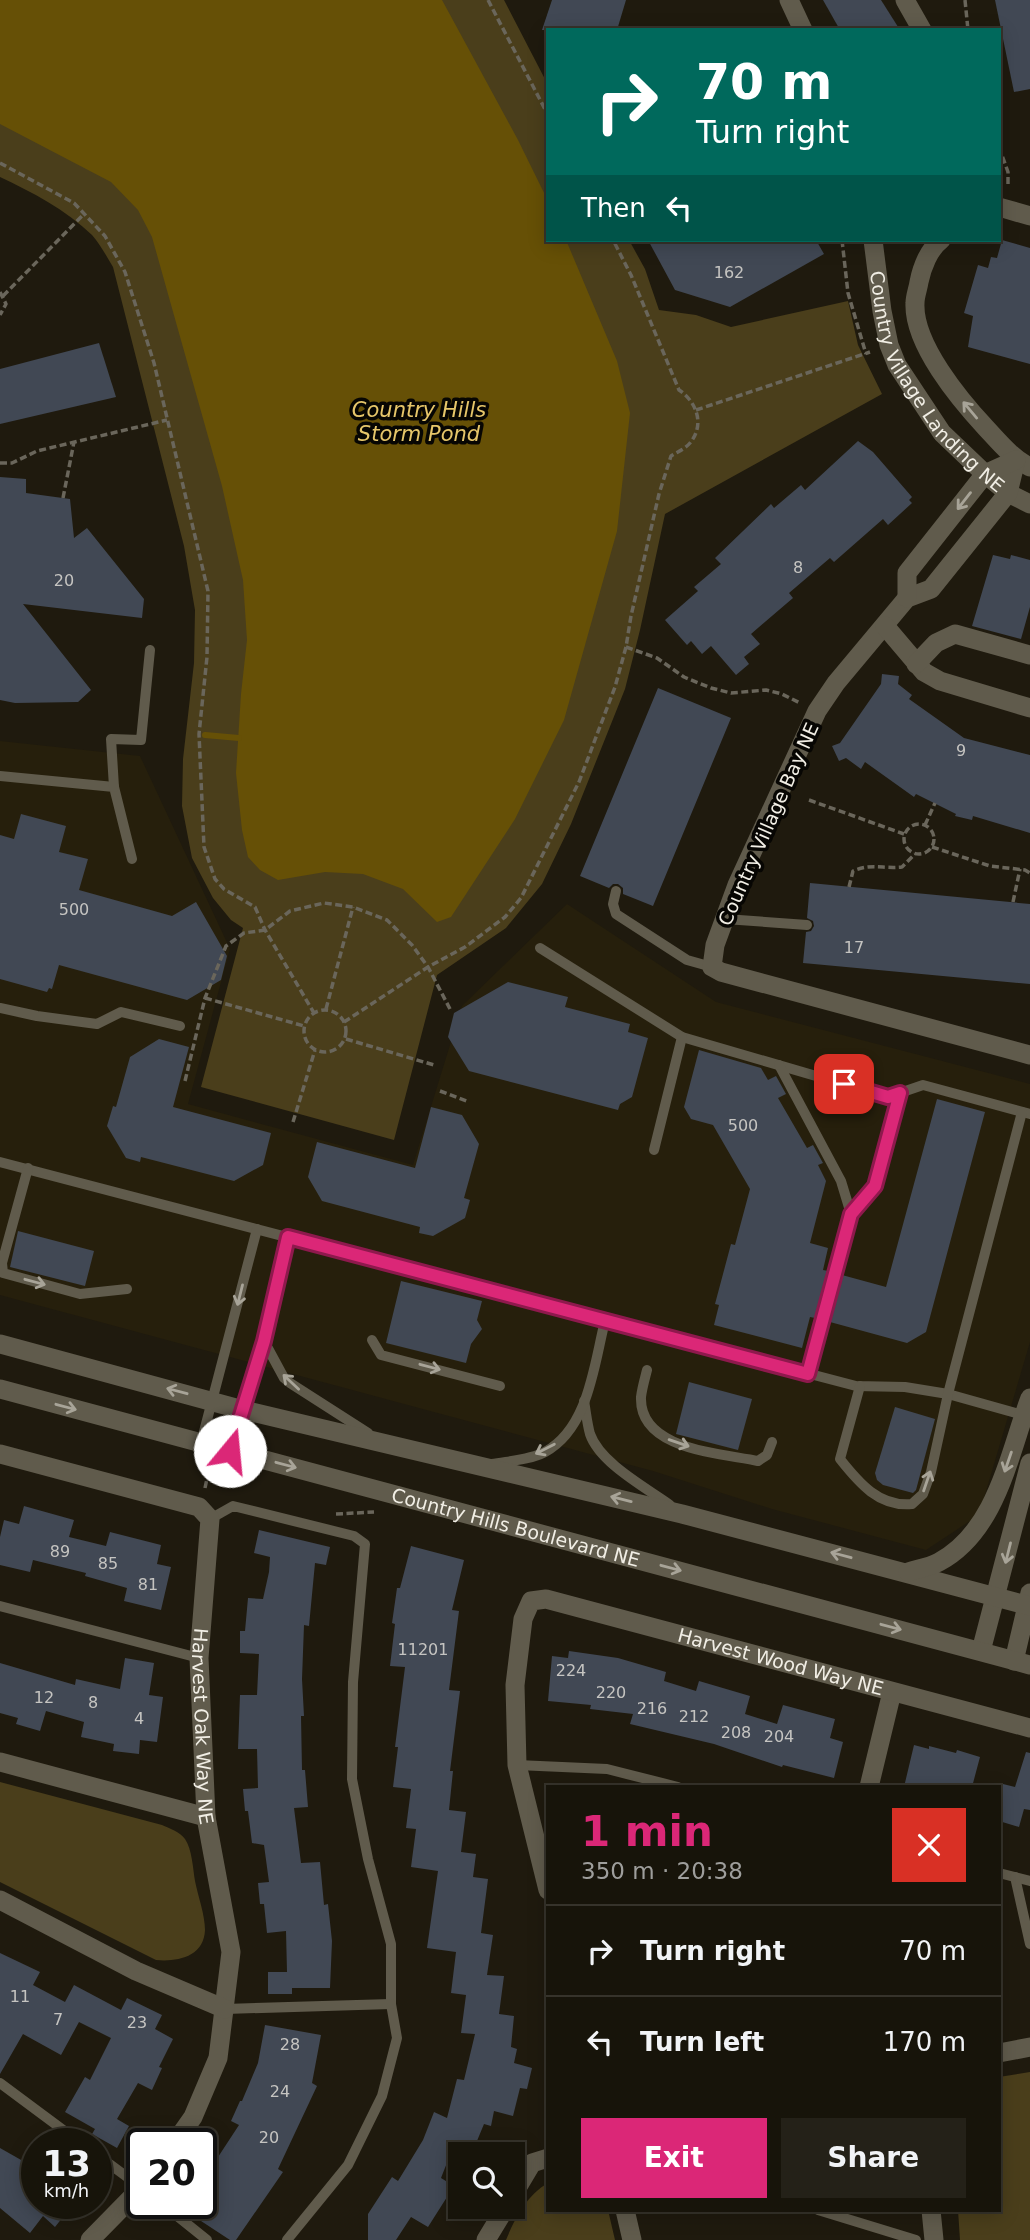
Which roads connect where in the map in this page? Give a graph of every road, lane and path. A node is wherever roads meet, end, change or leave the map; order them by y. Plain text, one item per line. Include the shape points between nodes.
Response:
1 (488, 0) edge
2 (789, 0) edge
3 (905, 0) edge
4 (965, 0) edge
5 (802, 28) edge
6 (921, 28) edge
7 (968, 28) edge
8 (546, 111) edge
9 (1001, 153) edge
10 (0, 163) edge
11 (1008, 185) dead end
12 (1001, 207) edge
13 (84, 214) junction
14 (1030, 216) edge
15 (614, 242) edge
16 (842, 242) edge
17 (873, 242) edge
18 (938, 242) edge
19 (2, 294) edge
20 (0, 315) edge
21 (889, 345) junction
22 (866, 354) junction
23 (696, 410) junction
24 (167, 419) junction
25 (74, 442) junction
26 (0, 463) edge
27 (1023, 464) edge
28 (985, 474) junction
29 (1008, 493) junction
30 (63, 498) dead end
31 (1030, 504) edge
32 (907, 598) junction
33 (885, 626) junction
34 (626, 647) junction
35 (150, 650) dead end
36 (1030, 656) edge
37 (916, 664) junction
38 (1030, 708) edge
39 (817, 711) junction
40 (0, 776) edge
41 (114, 787) junction
42 (809, 800) dead end
43 (935, 803) dead end
44 (925, 825) junction
45 (904, 834) junction
46 (932, 847) junction
47 (915, 854) junction
48 (132, 859) dead end
49 (1020, 870) junction
50 (1030, 873) edge
51 (849, 887) dead end
52 (616, 891) dead end
53 (1013, 902) dead end
54 (353, 907) junction
55 (725, 919) junction
56 (807, 925) dead end
57 (265, 930) junction
58 (540, 947) dead end
59 (428, 967) junction
60 (712, 967) junction
61 (205, 998) junction
62 (0, 1008) edge
63 (326, 1009) junction
64 (450, 1009) dead end
65 (314, 1013) junction
66 (344, 1022) junction
67 (180, 1026) dead end
68 (305, 1026) junction
69 (682, 1037) junction
70 (346, 1040) junction
71 (314, 1050) junction
72 (1030, 1055) edge
73 (434, 1065) dead end
74 (779, 1065) junction
75 (185, 1082) dead end
76 (440, 1091) dead end
77 (900, 1093) junction
78 (469, 1102) dead end
79 (1026, 1113) edge
80 (293, 1122) dead end
81 (654, 1150) dead end
82 (0, 1162) edge
83 (28, 1168) junction
84 (851, 1214) junction
85 (257, 1229) junction
86 (288, 1237) junction
87 (127, 1289) dead end
88 (605, 1321) junction
89 (372, 1340) dead end
90 (264, 1341) junction
91 (0, 1344) edge
92 (647, 1370) dead end
93 (808, 1374) junction
94 (500, 1386) dead end
95 (860, 1386) junction
96 (0, 1389) edge
97 (948, 1394) junction
98 (212, 1401) junction
99 (584, 1401) junction
100 (1027, 1406) edge
101 (243, 1410) junction
102 (772, 1442) dead end
103 (201, 1443) junction
104 (389, 1445) junction
105 (230, 1451) junction
106 (0, 1454) edge
107 (210, 1464) dead end
108 (1030, 1464) edge
109 (483, 1466) junction
110 (207, 1480) dead end
111 (386, 1511) dead end
112 (334, 1514) dead end
113 (682, 1514) junction
114 (211, 1519) junction
115 (907, 1572) junction
116 (996, 1597) junction
117 (1029, 1601) edge
118 (0, 1606) edge
119 (981, 1651) junction
120 (199, 1658) junction
121 (1022, 1663) edge
122 (892, 1692) junction
123 (1030, 1728) edge
124 (0, 1762) edge
125 (517, 1765) junction
126 (670, 1785) edge
127 (869, 1785) edge
128 (206, 1817) junction
129 (1001, 1874) edge
130 (1014, 1877) junction
131 (1030, 1881) edge
132 (546, 1882) edge
133 (0, 1900) edge
134 (1030, 1944) edge
135 (391, 2004) junction
136 (225, 2009) junction
137 (1030, 2048) edge
138 (1001, 2053) edge
139 (0, 2083) edge
140 (60, 2128) edge
141 (185, 2128) edge
142 (546, 2159) edge
143 (525, 2175) edge
144 (126, 2203) edge
145 (625, 2212) edge
146 (825, 2212) edge
147 (930, 2212) edge
148 (181, 2219) edge
149 (499, 2219) edge
150 (90, 2240) edge
151 (207, 2240) edge
152 (287, 2240) edge
153 (486, 2240) edge
154 (632, 2240) edge
155 (916, 2240) edge
156 (934, 2240) edge

1 - 8 path
2 - 5 street
3 - 6 street
4 - 7 path
9 - 11 path
10 - 13 path via 74,203
12 - 14 street
13 - 19 path
13 - 24 path via 105,236 125,272
15 - 23 path via 679,390 691,398
16 - 22 path via 848,293
17 - 21 street, Country Village Landing NE
27 -> 18 street, Country Village Landing NE via 951,386 919,328 915,305 921,272
19 - 20 path via 5,308
21 - 22 path
21 - 28 street, Country Village Landing NE via 942,433
22 - 23 path
23 - 34 path via 697,432 688,446 671,456 659,494
24 - 25 path
24 - 57 path via 208,591 199,734 204,846 215,879 255,907
25 - 26 path
25 - 30 path
27 - 28 street, Country Village Bay NE
27 - 29 street, Country Village Bay NE
28 - 29 street, Country Village Landing NE
28 -> 32 street, Country Village Bay NE via 907,573
29 - 31 street, Country Village Landing NE
29 - 32 street, Country Village Bay NE via 932,589
32 - 33 street, Country Village Bay NE
33 - 37 street
33 - 39 street, Country Village Bay NE
34 - 39 path via 711,688 766,690
34 - 59 path via 579,782 521,898 505,918
35 - 41 lane via 141,740 111,739
36 - 37 street via 955,634 936,643
37 - 38 street via 940,681
39 - 55 street, Country Village Bay NE
40 - 41 lane
41 - 48 lane
42 - 45 path
43 - 44 path
44 - 45 path via 910,826
44 - 46 path via 934,836
45 - 47 path via 904,844
46 - 47 path
46 - 49 path via 990,866
47 - 51 path via 902,867 869,865 853,872
49 - 50 path
49 - 53 path
52 - 60 lane via 616,914 687,960
54 - 57 path via 324,903 290,911
54 - 59 path via 387,919
54 - 63 path
55 - 56 lane
55 - 60 street, Country Village Bay NE
57 - 61 path via 244,933 226,946
57 - 65 path
58 - 69 lane
59 - 64 path
59 - 66 path
60 - 72 street
61 - 68 path
61 - 75 path
62 - 67 lane via 97,1024 121,1012
63 - 65 path
63 - 66 path
65 - 68 path
66 - 70 path
68 - 71 path via 303,1038
69 - 74 lane
69 - 81 lane
70 - 71 path via 326,1054
70 - 73 path
71 - 80 path
74 - 77 lane via 888,1097
74 - 84 lane via 841,1181
76 - 78 path
77 - 79 lane via 923,1086
77 - 84 lane via 875,1186
79 - 97 lane
82 - 83 lane
83 - 85 lane
83 -> 87 lane via 3,1273 80,1294
84 - 93 lane
85 - 86 lane
85 -> 98 lane
86 - 88 lane
86 - 90 lane
88 - 93 lane
88 - 99 lane
89 -> 94 lane via 382,1354
90 - 101 lane
104 -> 90 lane via 290,1383
98 -> 91 street
92 -> 102 lane via 641,1397 649,1426 676,1444 758,1461 767,1455
93 - 95 lane
95 - 97 lane
95 -> 97 lane via 840,1460 873,1495 903,1505 912,1504 923,1493
96 -> 103 street, Country Hills Boulevard NE
97 - 100 lane
98 - 101 street
98 - 103 lane
99 -> 109 lane via 572,1426 543,1453
99 - 113 lane via 597,1449
100 -> 115 street via 998,1491 977,1526 941,1561
101 - 104 street
101 - 105 lane
103 - 105 street, Country Hills Boulevard NE
104 - 109 street
105 -> 119 street, Country Hills Boulevard NE
106 - 114 street via 199,1507
107 - 110 path
108 -> 116 street
113 -> 109 street
111 - 112 path
115 -> 113 street
114 - 120 street, Harvest Oak Way NE
114 - 135 lane via 233,1506 354,1536 365,1544 353,1682 352,1779 391,1944
115 - 116 street
116 - 117 street
116 - 119 street
117 - 121 street
118 - 120 lane
119 - 121 street, Country Hills Boulevard NE
120 - 128 street, Harvest Oak Way NE
122 - 123 street, Harvest Wood Way NE
122 - 125 street, Harvest Wood Way NE via 546,1599 531,1601 523,1619 515,1685
122 - 127 street
124 - 128 street
125 - 126 lane via 607,1769
125 - 132 street
128 - 136 street, Harvest Oak Way NE via 231,1952
129 - 130 lane
130 - 131 lane
130 - 134 lane
133 - 136 street via 136,1971
135 - 136 lane
135 - 152 lane via 397,2038 382,2096 348,2165
136 - 141 street, Harvest Oak Way NE via 218,2058
137 - 138 street
139 - 140 lane
142 - 143 street via 532,2163
144 - 150 street
145 - 154 street
146 - 155 lane
147 - 156 street
148 - 151 lane
149 - 153 street

